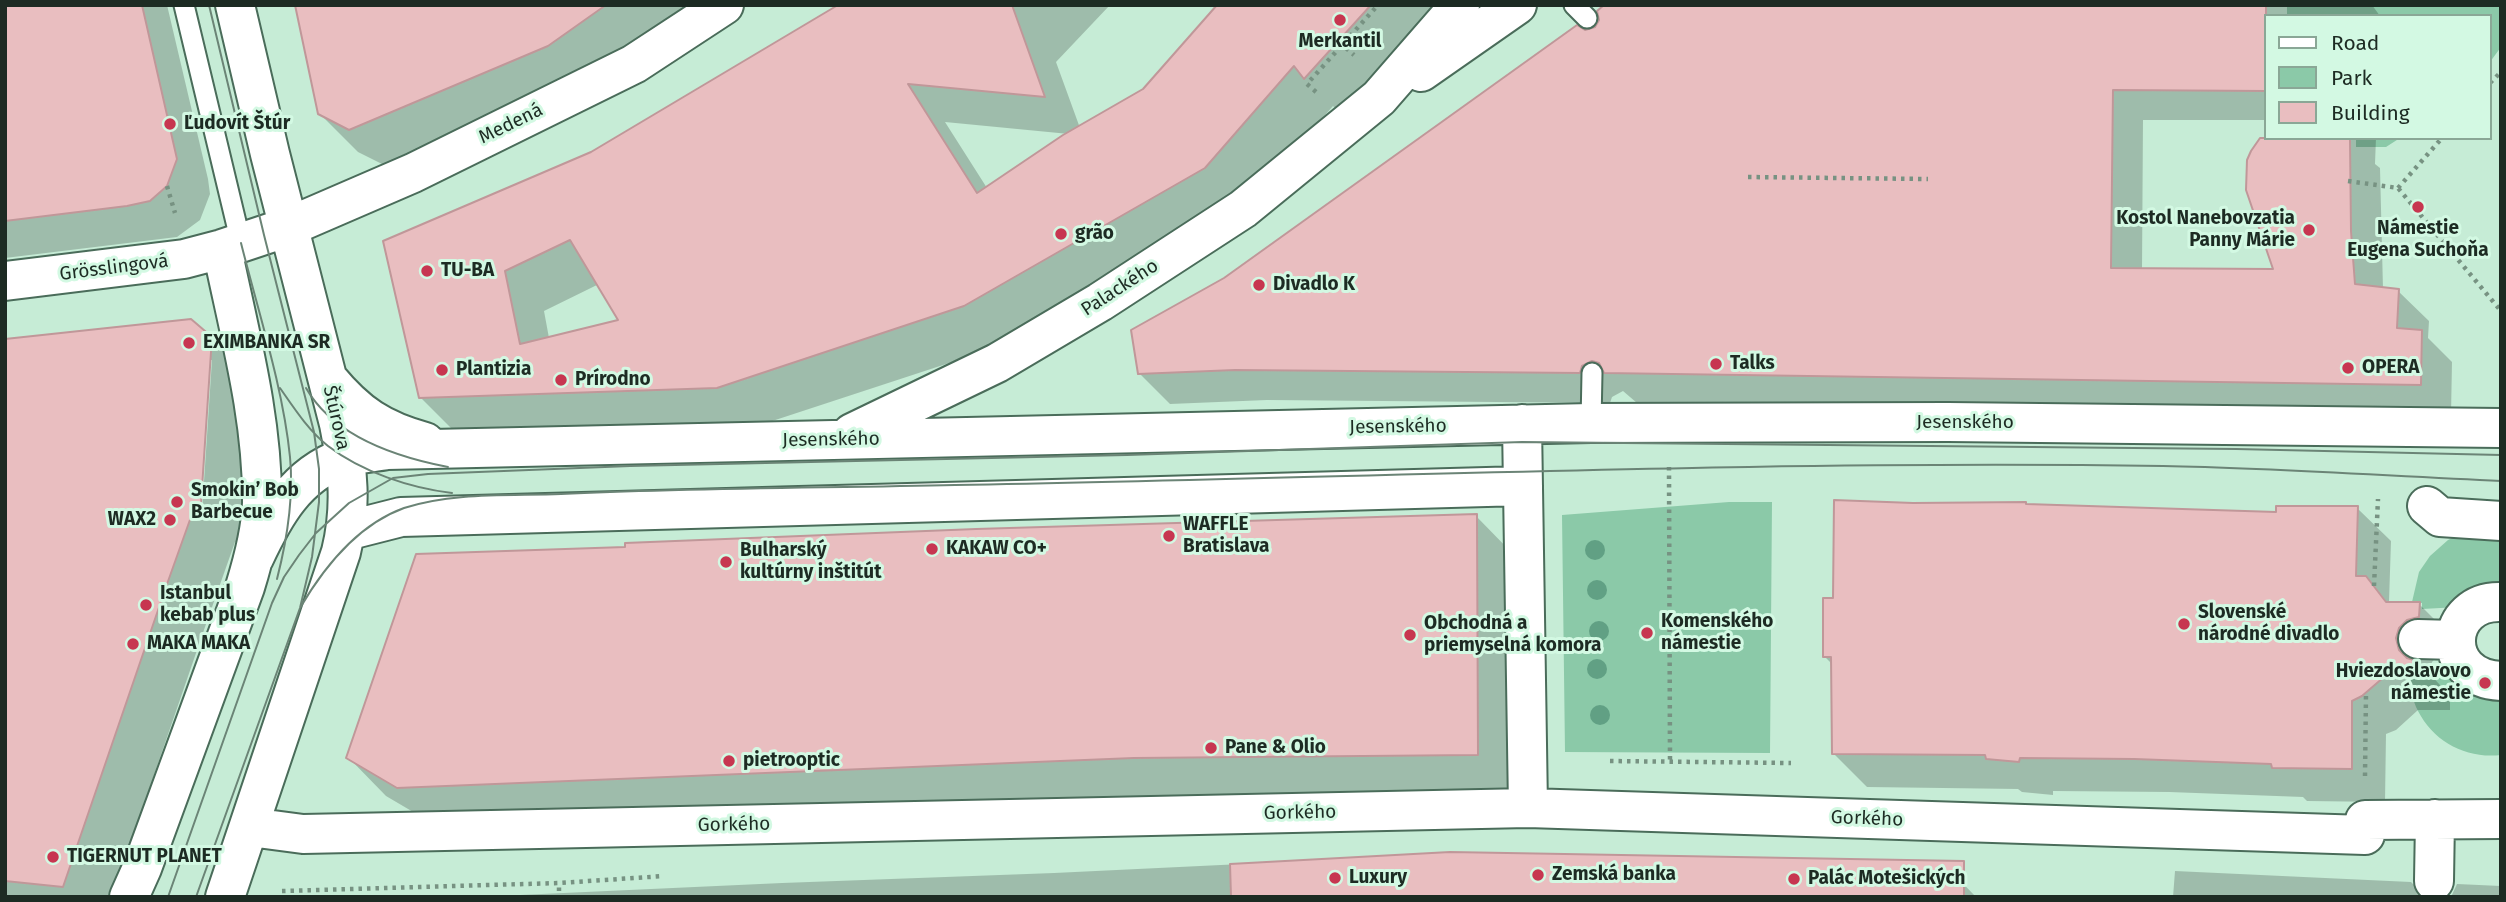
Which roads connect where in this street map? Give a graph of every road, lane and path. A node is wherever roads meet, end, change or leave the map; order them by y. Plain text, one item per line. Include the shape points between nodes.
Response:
1 (184, 5) edge
2 (235, 5) edge
3 (724, 5) edge
4 (1378, 5) edge
5 (1460, 5) edge
6 (1517, 5) edge
7 (1307, 84) dead end
8 (1379, 98) junction
9 (2440, 140) edge
10 (1748, 177) dead end
11 (1928, 179) dead end
12 (2348, 181) dead end
13 (167, 186) dead end
14 (2398, 188) junction
15 (175, 214) dead end
16 (288, 227) junction
17 (232, 246) junction
18 (5, 281) edge
19 (2501, 311) edge
20 (1592, 373) dead end
21 (327, 378) junction
22 (1591, 423) junction
23 (1522, 424) junction
24 (2501, 428) edge
25 (838, 439) junction
26 (447, 448) junction
27 (345, 457) junction
28 (1523, 486) junction
29 (1669, 497) dead end
30 (2378, 499) dead end
31 (2427, 506) dead end
32 (2501, 521) edge
33 (346, 531) junction
34 (254, 558) junction
35 (2374, 586) dead end
36 (166, 587) dead end
37 (186, 591) dead end
38 (2501, 602) edge
39 (2418, 639) dead end
40 (2455, 640) junction
41 (2501, 681) edge
42 (2366, 693) dead end
43 (1607, 761) dead end
44 (1670, 761) junction
45 (1791, 763) dead end
46 (1528, 808) junction
47 (2435, 819) junction
48 (2501, 819) edge
49 (250, 827) junction
50 (2359, 829) junction
51 (2434, 881) dead end
52 (559, 883) dead end
53 (559, 891) dead end
54 (129, 897) edge
55 (225, 897) edge

1 - 17 lane
2 - 16 street, Štúrova
3 - 16 street, Medená via 634,64 413,173
4 - 7 path
5 - 8 street, Palackého
6 - 8 street, Palackého
8 - 25 street, Palackého via 1242,209 1100,302 997,363
9 - 14 path
10 - 11 path
12 - 14 path
13 - 15 path
14 - 19 path
16 - 17 street, Medená
16 - 21 street, Štúrova
17 - 18 street, Grösslingová via 184,259
17 - 34 street via 261,454 262,506
20 - 22 lane
21 - 26 street, Jesenského via 358,412 381,427
21 - 27 street, Štúrova
22 - 23 street, Jesenského
22 - 24 street, Jesenského via 1948,422 2350,413
23 - 25 street, Jesenského
23 - 28 street
25 - 26 street, Jesenského
26 - 27 street, Jesenského
27 - 33 street, Štúrova
27 - 34 street, Jesenského via 318,469 290,493
28 - 33 street via 401,517
28 - 46 street
29 - 44 path
30 - 35 path
31 - 32 street via 2440,517
33 - 49 street, Štúrova
34 - 54 street
36 - 37 path
38 - 40 street via 2488,601 2472,609 2460,622
39 - 40 street
40 - 41 street via 2459,658 2470,672
42 - 50 path
43 - 44 path
44 - 45 path
46 - 49 street, Gorkého via 303,834
46 - 50 street, Gorkého
47 - 48 street
47 - 50 street
47 - 51 street
49 - 55 street, Štúrova
52 - 53 path

